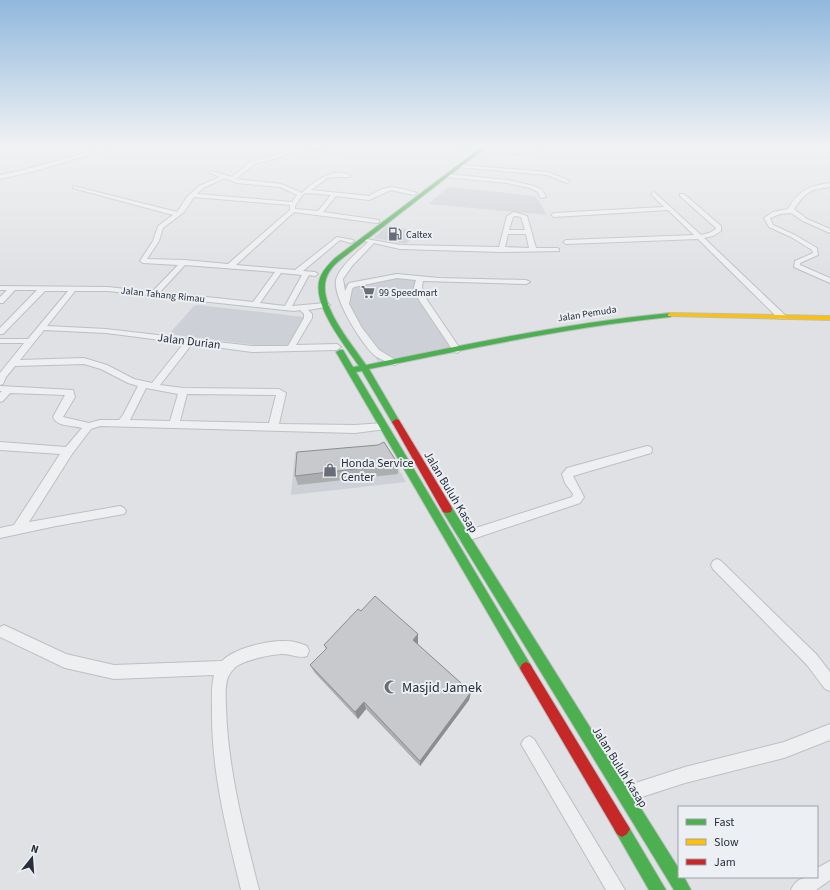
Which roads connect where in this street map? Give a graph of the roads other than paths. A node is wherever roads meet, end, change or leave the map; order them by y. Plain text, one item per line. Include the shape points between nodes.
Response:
1 (81, 189) edge
2 (200, 189) edge
3 (287, 189) edge
4 (310, 189) edge
5 (421, 189) edge
6 (429, 189) edge
7 (534, 189) edge
8 (809, 189) edge
9 (307, 191) junction
10 (414, 193) junction
11 (300, 194) junction
12 (335, 194) junction
13 (654, 194) dead end
14 (192, 195) junction
15 (682, 195) dead end
16 (543, 197) dead end
17 (293, 207) junction
18 (669, 208) junction
19 (792, 211) junction
20 (320, 212) junction
21 (178, 214) junction
22 (554, 215) dead end
23 (377, 221) junction
24 (830, 231) edge
25 (506, 232) junction
26 (528, 232) junction
27 (700, 237) junction
28 (362, 239) junction
29 (351, 241) junction
30 (372, 242) junction
31 (566, 242) dead end
32 (501, 250) junction
33 (533, 250) junction
34 (557, 250) dead end
35 (184, 262) junction
36 (230, 266) junction
37 (279, 271) junction
38 (296, 273) junction
39 (311, 277) junction
40 (420, 279) junction
41 (830, 281) edge
42 (526, 282) dead end
43 (0, 288) edge
44 (13, 288) junction
45 (44, 288) junction
46 (74, 288) junction
47 (155, 293) junction
48 (312, 297) dead end
49 (0, 301) edge
50 (346, 302) junction
51 (256, 304) junction
52 (326, 305) junction
53 (315, 307) junction
54 (288, 308) junction
55 (303, 309) junction
56 (782, 317) junction
57 (830, 318) edge
58 (42, 328) junction
59 (0, 332) edge
60 (0, 341) edge
61 (31, 341) junction
62 (190, 341) junction
63 (337, 347) junction
64 (290, 349) junction
65 (457, 350) junction
66 (395, 362) junction
67 (12, 363) junction
68 (365, 368) junction
69 (352, 370) junction
70 (143, 385) junction
71 (3, 386) edge
72 (154, 387) junction
73 (183, 391) junction
74 (0, 399) edge
75 (121, 424) junction
76 (174, 425) junction
77 (88, 427) junction
78 (383, 427) junction
79 (273, 428) junction
80 (0, 446) edge
81 (647, 450) dead end
82 (68, 451) junction
83 (120, 511) dead end
84 (18, 529) junction
85 (0, 533) edge
86 (464, 537) junction
87 (717, 565) dead end
88 (4, 632) dead end
89 (302, 652) dead end
90 (225, 668) junction
91 (830, 684) edge
92 (830, 732) edge
93 (529, 744) dead end
94 (623, 794) junction
95 (830, 870) edge
96 (250, 890) edge
97 (616, 890) edge
98 (658, 890) edge
99 (683, 890) edge
100 (800, 890) edge

1 - 21 street
2 - 14 street
3 - 11 street
4 - 9 street
5 - 10 main road
6 - 28 main road, Jalan Buluh Kasap
7 - 16 street via 540,191
8 - 19 street via 796,200
9 - 11 street
9 - 12 street
10 - 12 street via 390,189 374,197
10 - 23 main road
11 - 17 street
12 - 20 street
13 - 18 street
14 - 17 street
14 - 21 street
15 - 27 street via 719,227 717,233
17 - 20 street
17 - 36 street
18 - 22 street
18 - 27 street
19 - 24 street
19 - 41 street via 769,216 767,222 815,250 816,254 798,262 796,266
20 - 23 street
21 - 35 street via 160,227 154,245 142,260
23 - 29 main road
25 - 26 street
25 - 26 street via 510,216 514,214 524,216
25 - 32 street
26 - 33 street
27 - 31 street
27 - 56 street
28 - 30 street
28 - 52 main road, Jalan Buluh Kasap via 338,259 323,277 321,287
29 - 38 street via 339,238
29 - 39 main road via 324,262
30 - 32 street via 400,247
30 - 50 street via 344,271 340,279
32 - 33 street
33 - 34 street
35 - 36 street
35 - 47 street
36 - 37 street
37 - 38 street
37 - 51 street
38 - 39 street
39 - 54 street
40 - 42 street
40 - 50 street via 390,276 354,283 349,288
40 - 65 street via 418,287 423,300
43 - 44 street, Jalan Tahang Rimau
44 - 45 street, Jalan Tahang Rimau
44 - 49 street
45 - 46 street, Jalan Tahang Rimau
45 - 59 street
46 - 47 street, Jalan Tahang Rimau
46 - 58 street
47 - 51 street, Jalan Tahang Rimau
48 - 53 main road, Jalan Buluh Kasap
50 - 66 street via 349,313 375,351
51 - 54 street, Jalan Tahang Rimau
52 - 53 street, Jalan Tahang Rimau
52 - 68 main road, Jalan Buluh Kasap
53 - 55 street, Jalan Tahang Rimau
53 - 63 main road, Jalan Buluh Kasap
54 - 55 street, Jalan Tahang Rimau
55 - 64 street via 308,318
56 - 57 main road, Jalan Pemuda
56 - 65 main road, Jalan Pemuda via 695,314 638,317 573,326
58 - 61 street
58 - 62 street, Jalan Durian via 106,331
60 - 61 street
61 - 67 street
62 - 64 street, Jalan Durian via 252,349
62 - 72 street
63 - 64 street, Jalan Durian
63 - 69 main road, Jalan Buluh Kasap
65 - 66 main road, Jalan Pemuda
66 - 68 main road, Jalan Pemuda
67 - 70 street via 84,361 104,366
67 - 71 street via 2,376
68 - 69 main road, Jalan Pemuda
68 - 86 main road, Jalan Buluh Kasap
69 - 78 main road, Jalan Buluh Kasap
70 - 72 street
70 - 75 street
71 - 74 street
71 - 77 street via 70,392 70,397 60,411 59,420
72 - 73 street
73 - 76 street
73 - 79 street via 280,392
75 - 76 street
75 - 77 street via 100,423
76 - 79 street
77 - 82 street
78 - 79 street
78 - 98 main road, Jalan Buluh Kasap
80 - 82 street
81 - 86 street via 571,471 568,479 578,493 576,500
82 - 84 street
83 - 84 street
84 - 85 street
86 - 94 main road, Jalan Buluh Kasap
87 - 91 street via 812,660
88 - 90 street via 65,661 114,672
89 - 90 street via 279,646 238,658
90 - 96 street via 219,689 218,716 222,767 230,812
92 - 94 street via 776,754 685,775
93 - 97 street
94 - 99 main road, Jalan Buluh Kasap
95 - 100 street

